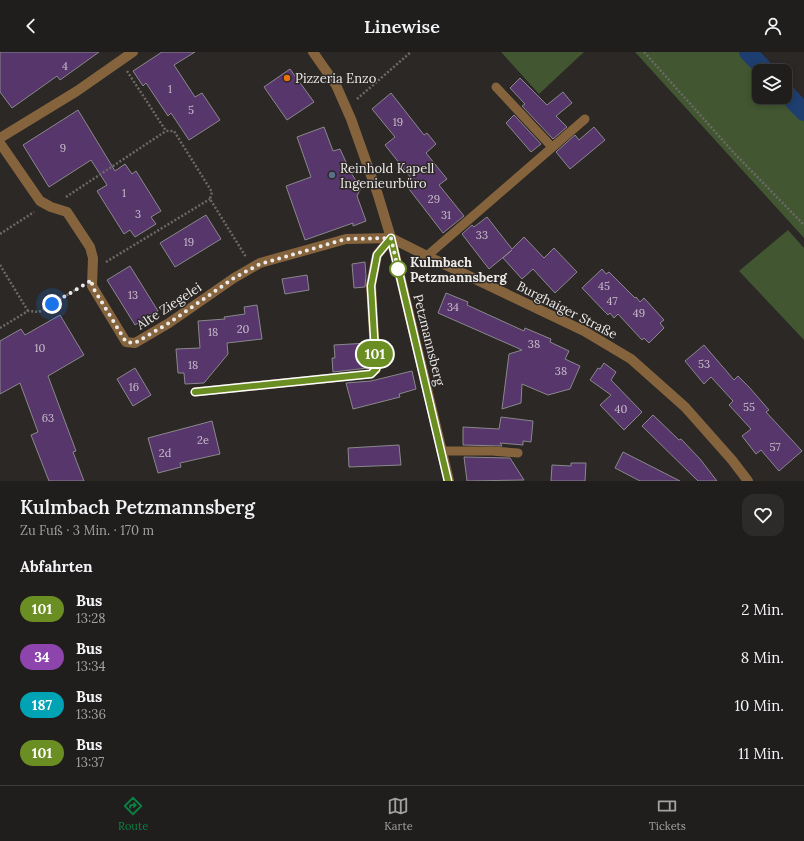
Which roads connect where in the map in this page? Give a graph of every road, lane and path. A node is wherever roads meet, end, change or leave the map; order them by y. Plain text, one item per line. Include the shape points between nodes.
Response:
1 (133, 52) edge
2 (313, 52) edge
3 (411, 52) edge
4 (644, 52) edge
5 (120, 61) junction
6 (496, 87) dead end
7 (346, 108) junction
8 (585, 119) dead end
9 (166, 131) junction
10 (0, 138) edge
11 (0, 143) edge
12 (552, 147) junction
13 (210, 199) junction
14 (49, 206) junction
15 (804, 225) edge
16 (0, 234) edge
17 (391, 238) junction
18 (427, 256) junction
19 (0, 265) edge
20 (252, 268) junction
21 (92, 275) junction
22 (28, 311) junction
23 (0, 328) edge
24 (376, 369) joint
25 (195, 392) dead end
26 (442, 451) junction
27 (518, 453) dead end
28 (448, 481) edge
29 (748, 481) edge

1 - 5 street
2 - 7 street via 336,85
3 - 7 path
4 - 15 path via 735,154
5 - 9 path
5 - 10 street
6 - 12 lane
7 - 17 street via 378,194
8 - 12 lane
9 - 13 path via 174,131 212,192
9 - 14 path
11 - 14 street, Alte Ziegelei via 40,202
12 - 18 lane
13 - 20 path
13 - 21 path
14 - 16 path
14 - 21 street, Alte Ziegelei via 67,212 90,247 93,258
17 - 18 street, Burghaiger Straße
17 - 20 street, Alte Ziegelei via 346,239
17 - 24 street via 377,255 371,286
17 - 26 street, Petzmannsberg
18 - 29 street, Burghaiger Straße via 584,331 630,359 685,407
19 - 22 path
20 - 21 street, Alte Ziegelei via 135,343 126,342 92,286
21 - 22 path via 39,312
22 - 23 path
24 - 25 lane via 371,374
26 - 27 lane
26 - 28 street, Petzmannsberg

